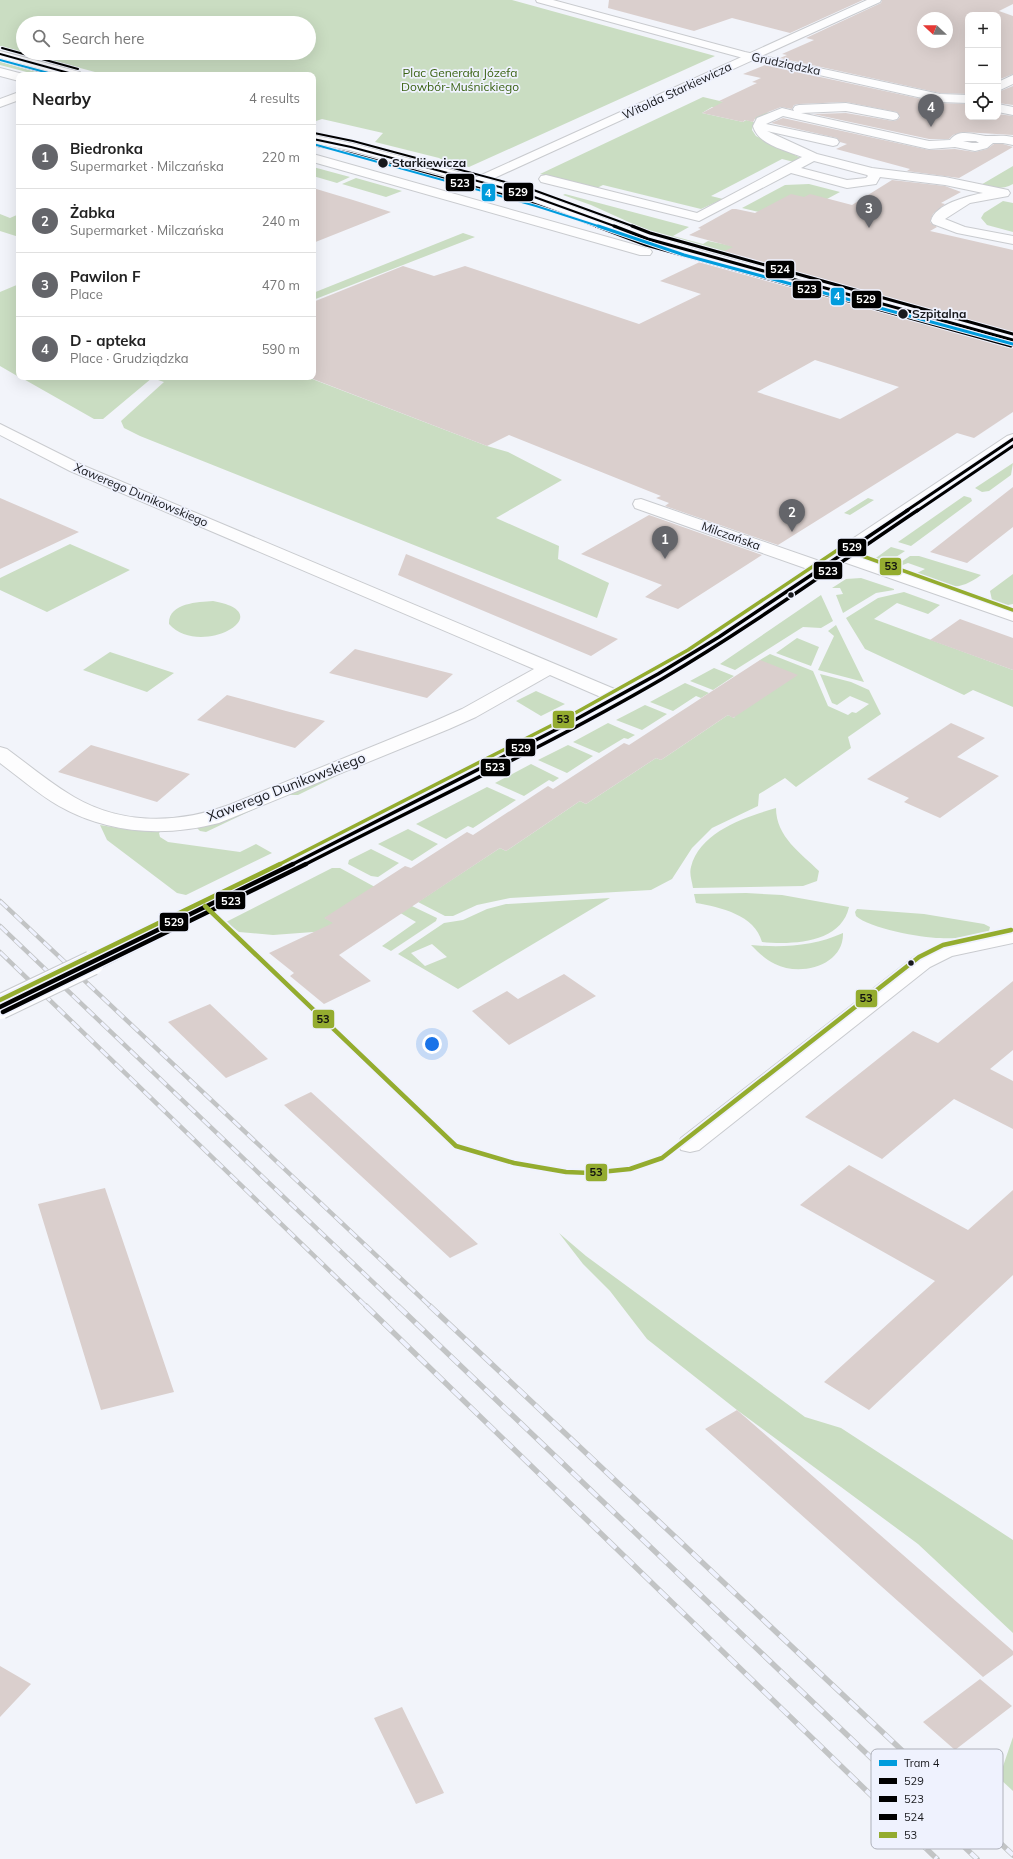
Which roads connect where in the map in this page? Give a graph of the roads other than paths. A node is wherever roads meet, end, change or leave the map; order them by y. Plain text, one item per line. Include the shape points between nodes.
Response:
1 (542, 0) edge
2 (876, 0) edge
3 (0, 54) edge
4 (752, 57) junction
5 (16, 58) edge
6 (22, 60) edge
7 (0, 72) edge
8 (65, 72) edge
9 (16, 76) edge
10 (1013, 79) edge
11 (1001, 85) edge
12 (16, 97) edge
13 (965, 99) edge
14 (0, 103) edge
15 (1001, 109) edge
16 (1013, 111) edge
17 (782, 112) junction
18 (759, 126) junction
19 (865, 131) junction
20 (316, 140) edge
21 (1013, 141) edge
22 (834, 142) dead end
23 (812, 157) junction
24 (316, 159) edge
25 (789, 170) junction
26 (872, 176) junction
27 (546, 179) dead end
28 (478, 181) junction
29 (1008, 190) edge
30 (448, 195) junction
31 (1013, 239) edge
32 (1013, 340) edge
33 (1013, 351) edge
34 (0, 429) edge
35 (1013, 439) edge
36 (641, 504) dead end
37 (840, 555) junction
38 (822, 568) junction
39 (1013, 616) edge
40 (549, 668) junction
41 (617, 697) junction
42 (0, 753) edge
43 (1013, 936) edge
44 (0, 1007) edge
45 (690, 1144) dead end

1 - 4 street, Grudziądzka
2 - 4 street, Witolda Starkiewicza
3 - 5 street
4 - 13 street, Grudziądzka via 940,98
4 - 28 street, Witolda Starkiewicza
6 - 8 street
7 - 9 street
10 - 11 street
12 - 14 street
15 - 16 street
17 - 18 street via 761,121
17 - 19 street
17 - 19 street via 846,107 893,116
18 - 22 street
18 - 23 street via 761,133 768,138
19 - 21 street via 929,145 957,143 956,140 962,137
20 - 28 street
23 - 25 street
23 - 26 street
24 - 30 street
25 - 26 street via 847,184 854,184
25 - 27 street via 699,217
26 - 29 street via 907,176
28 - 30 street, Witolda Starkiewicza
28 - 32 street via 546,200 648,239 698,254
29 - 31 street via 968,215 969,225
29 - 31 street via 966,200 939,216 938,221 962,230
30 - 33 street via 714,271
34 - 40 street, Xawerego Dunikowskiego via 76,468
35 - 37 street
36 - 38 street, Milczańska
37 - 38 street
37 - 39 street
38 - 41 street via 691,655
40 - 41 street, Xawerego Dunikowskiego
40 - 42 street, Xawerego Dunikowskiego via 497,698 442,725 236,809 187,824 144,825 87,812 68,802
41 - 44 street, bridge via 292,865
43 - 45 street via 945,950 922,962

